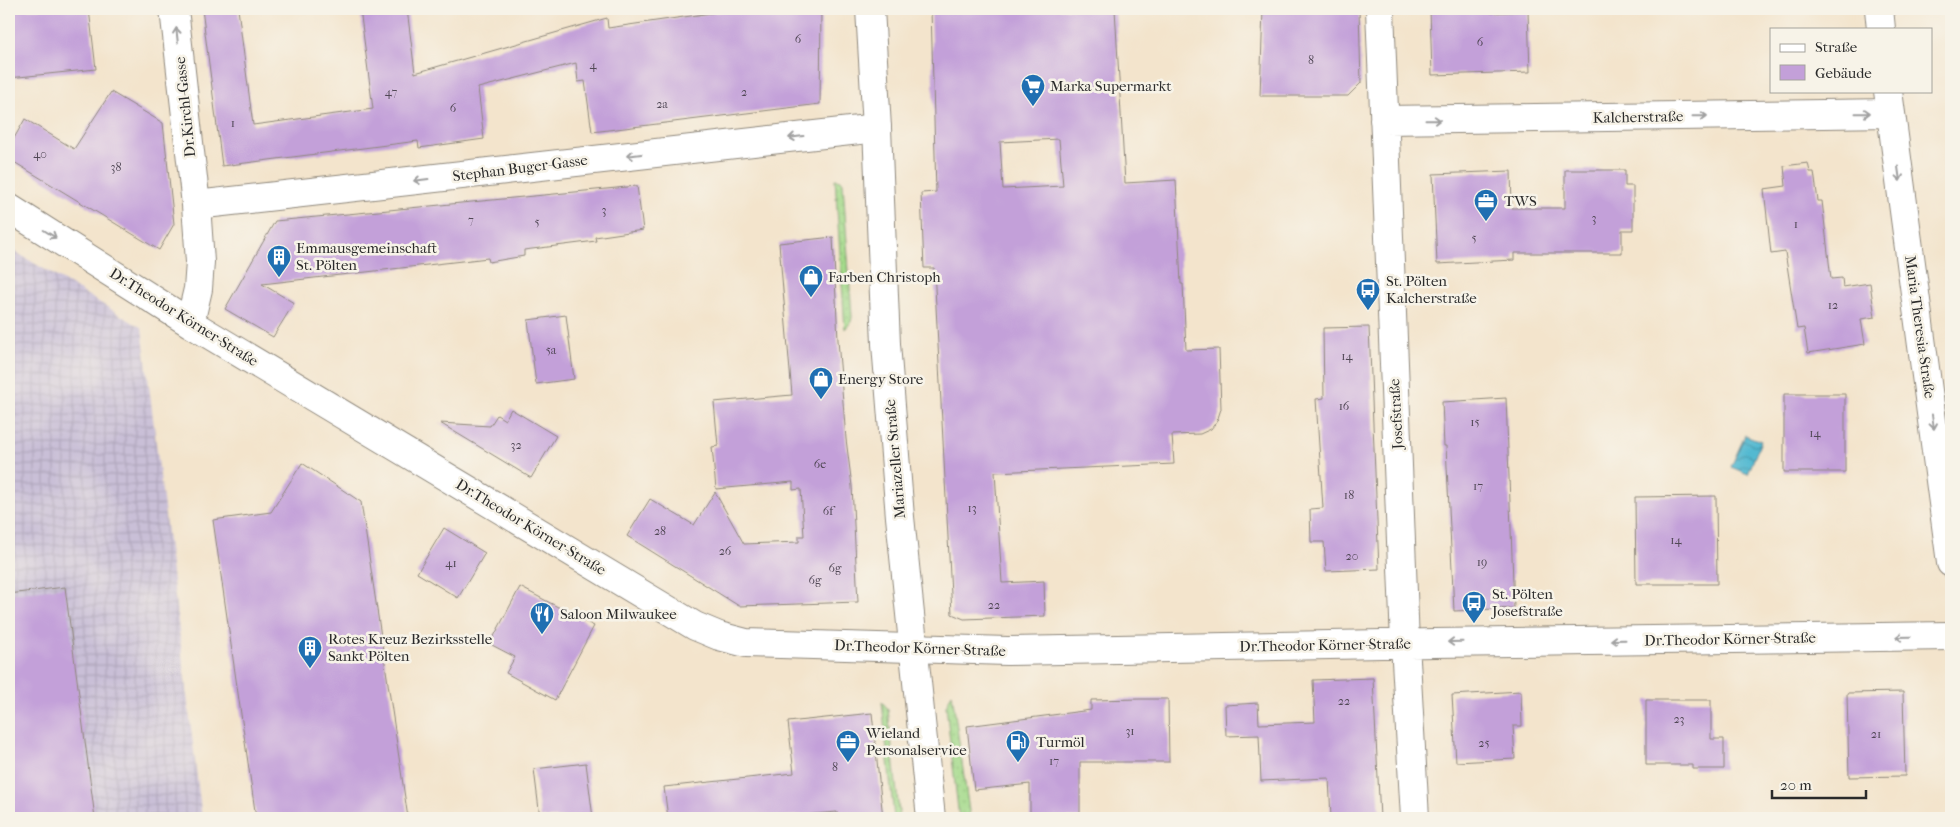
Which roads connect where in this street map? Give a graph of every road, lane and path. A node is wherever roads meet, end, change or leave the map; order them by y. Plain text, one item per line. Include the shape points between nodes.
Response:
1 (174, 9) edge
2 (870, 9) edge
3 (1380, 9) edge
4 (1879, 9) edge
5 (1881, 28) edge
6 (1890, 102) edge
7 (1384, 120) junction
8 (877, 128) junction
9 (196, 205) junction
10 (9, 208) edge
11 (190, 323) junction
12 (1951, 563) edge
13 (1951, 636) edge
14 (1405, 643) junction
15 (913, 649) junction
16 (931, 818) edge
17 (1415, 818) edge

9 -> 1 street, Dr.Kirchl-Gasse
2 - 8 street, Mariazeller Straße
3 - 7 street, Josefstraße
4 - 5 street
7 -> 6 street, Kalcherstraße
6 -> 12 street, Maria Theresia-Straße
7 - 14 street, Josefstraße
8 -> 9 street, Stephan Buger-Gasse
8 - 15 street, Mariazeller Straße via 886,344
9 - 11 street, Dr.Kirchl-Gasse via 200,262
10 -> 11 street, Dr.Theodor Körner-Straße
11 - 15 street, Dr.Theodor Körner-Straße via 696,626 746,643
13 -> 14 street, Dr.Theodor Körner-Straße
14 - 15 street, Dr.Theodor Körner-Straße via 1017,651
14 - 17 street, Josefstraße
15 - 16 street, Mariazeller Straße

